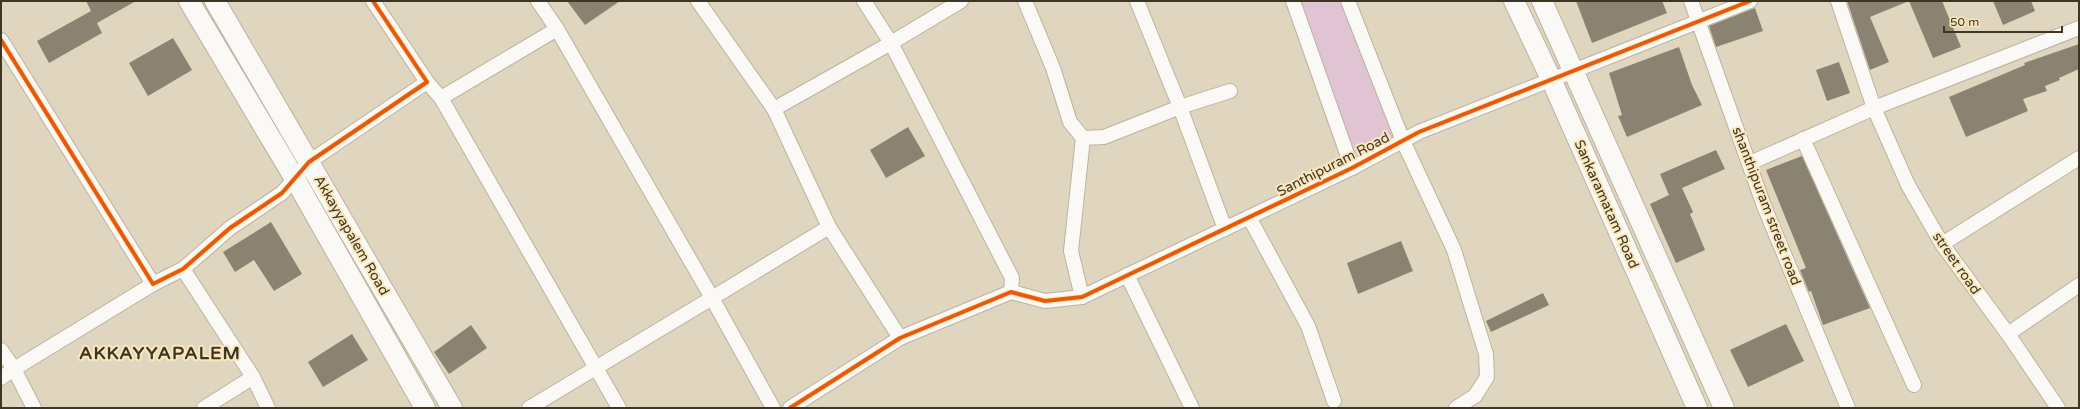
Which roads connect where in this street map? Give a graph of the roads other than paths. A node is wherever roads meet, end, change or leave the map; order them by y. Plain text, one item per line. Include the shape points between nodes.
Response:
1 (189, 1) edge
2 (215, 1) edge
3 (373, 1) edge
4 (538, 1) edge
5 (698, 1) edge
6 (864, 1) edge
7 (961, 1) edge
8 (1025, 1) edge
9 (1137, 1) edge
10 (1293, 1) edge
11 (1348, 1) edge
12 (1514, 1) edge
13 (1542, 1) edge
14 (1691, 1) edge
15 (1750, 1) edge
16 (1838, 1) edge
17 (1700, 22) junction
18 (2079, 28) edge
19 (557, 29) junction
20 (1, 40) edge
21 (890, 43) junction
22 (1573, 69) junction
23 (1551, 79) junction
24 (427, 82) junction
25 (1230, 91) dead end
26 (441, 98) junction
27 (1180, 108) junction
28 (1874, 108) junction
29 (774, 109) junction
30 (1083, 138) junction
31 (1803, 139) junction
32 (1403, 141) junction
33 (2079, 158) edge
34 (309, 162) junction
35 (1750, 163) junction
36 (1352, 168) junction
37 (296, 179) junction
38 (1249, 217) junction
39 (829, 227) junction
40 (1225, 229) junction
41 (1942, 244) junction
42 (183, 268) junction
43 (1127, 275) junction
44 (153, 284) junction
45 (2079, 286) edge
46 (1012, 292) junction
47 (1082, 297) junction
48 (712, 298) junction
49 (2008, 334) junction
50 (900, 338) junction
51 (1, 350) edge
52 (597, 368) junction
53 (14, 370) junction
54 (253, 377) junction
55 (1, 378) edge
56 (1914, 385) dead end
57 (1334, 401) dead end
58 (34, 408) edge
59 (204, 408) edge
60 (268, 408) edge
61 (425, 408) edge
62 (452, 408) edge
63 (529, 408) edge
64 (620, 408) edge
65 (773, 408) edge
66 (790, 408) edge
67 (1192, 408) edge
68 (1456, 408) edge
69 (1697, 408) edge
70 (1724, 408) edge
71 (1848, 408) edge
72 (2058, 408) edge

1 - 37 main road
2 - 34 main road, Akkayyapalem Road
3 - 24 street
4 - 19 street
5 - 29 street
6 - 21 street
7 - 21 street
8 - 30 street via 1053,68 1070,122
9 - 27 street
10 - 36 street
11 - 32 street
12 - 23 main road, Sankaramatam Road
13 - 22 main road, Sankaramatam Road
14 - 17 street, shanthipuram street road
15 - 17 street, Santhipuram Road
16 - 28 street, street road
17 - 22 street, Santhipuram Road
17 - 35 street, shanthipuram street road
18 - 28 street
19 - 26 street
19 - 48 street
20 - 44 street
21 - 29 street
21 - 46 street via 1012,278
22 - 23 street, Santhipuram Road
22 - 70 main road, Sankaramatam Road
23 - 32 street, Santhipuram Road via 1419,132
23 - 69 main road, Sankaramatam Road
24 - 26 street
24 - 34 street
25 - 27 street
26 - 52 street
27 - 30 street via 1104,137
27 - 40 street
28 - 31 street
28 - 41 street, street road via 1908,185
29 - 39 street
30 - 47 street via 1071,251
31 - 35 street
31 - 56 street
32 - 36 street, Santhipuram Road
32 - 68 street via 1454,250 1486,354 1487,376 1475,396
33 - 41 street
34 - 37 street
34 - 62 main road, Akkayyapalem Road
35 - 71 street, shanthipuram street road via 1764,206
36 - 38 street, Santhipuram Road
37 - 42 street via 282,193 230,228
37 - 61 main road
38 - 40 street, Santhipuram Road
38 - 57 street via 1308,326
39 - 48 street
39 - 50 street
40 - 43 street, Santhipuram Road
41 - 49 street, street road
42 - 44 street
42 - 54 street
43 - 47 street, Santhipuram Road
43 - 67 street
44 - 53 street
45 - 49 street
46 - 47 street, Santhipuram Road via 1045,301
46 - 50 street
48 - 52 street
48 - 65 street
49 - 72 street, street road
50 - 66 street
51 - 53 street
52 - 63 street
52 - 64 street
53 - 55 street
53 - 58 street
54 - 59 street
54 - 60 street

